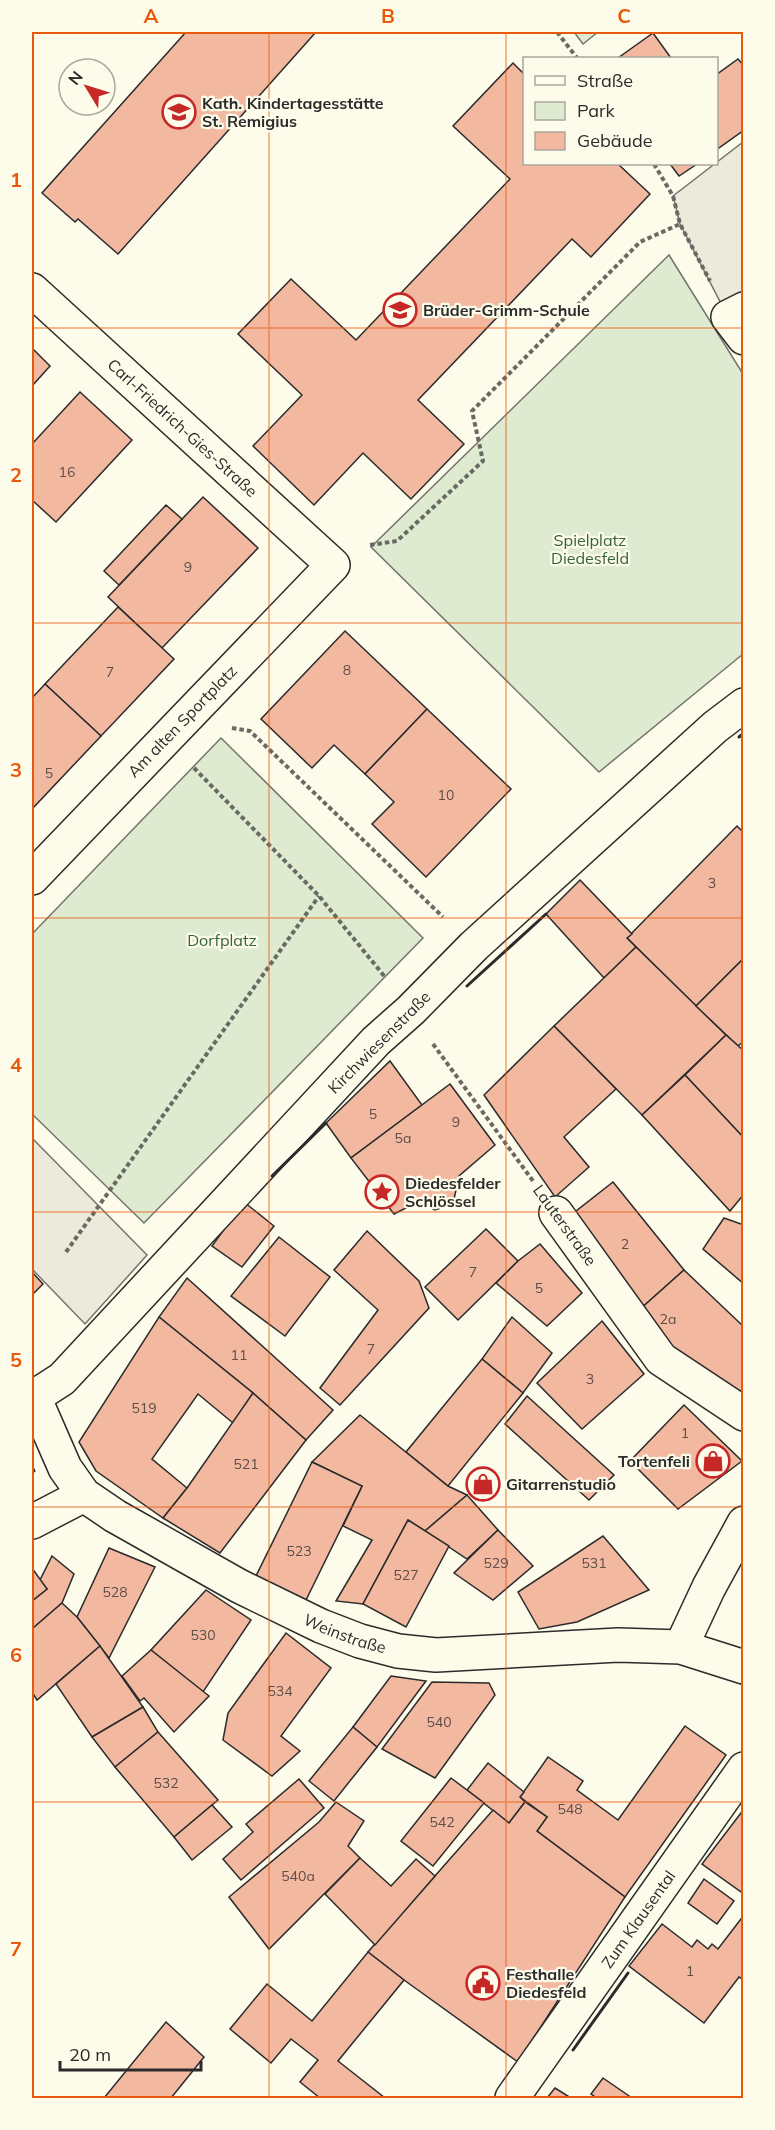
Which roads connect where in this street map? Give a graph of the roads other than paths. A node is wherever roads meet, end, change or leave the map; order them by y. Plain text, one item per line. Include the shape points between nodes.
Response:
1 (32, 290) edge
2 (333, 565) joint
3 (744, 705) edge
4 (32, 879) edge
5 (556, 1213) road end
6 (34, 1397) joint
7 (744, 1414) edge
8 (84, 1495) junction
9 (32, 1522) edge
10 (744, 1523) edge
11 (681, 1647) junction
12 (744, 1667) edge
13 (744, 1769) edge
14 (512, 2098) edge

1 - 2 street, Carl-Friedrich-Gies-Straße
2 - 4 street, Am alten Sportplatz
3 - 6 street, Kirchwiesenstraße via 474,946 367,1050 62,1379
5 - 7 street, Lauterstraße via 661,1359
6 - 8 street, Weinstraße via 65,1468
8 - 9 street
8 - 11 street, Weinstraße via 249,1591 360,1641 436,1655 618,1645
10 - 11 street
11 - 12 street, Weinstraße
13 - 14 street, Zum Klausental

